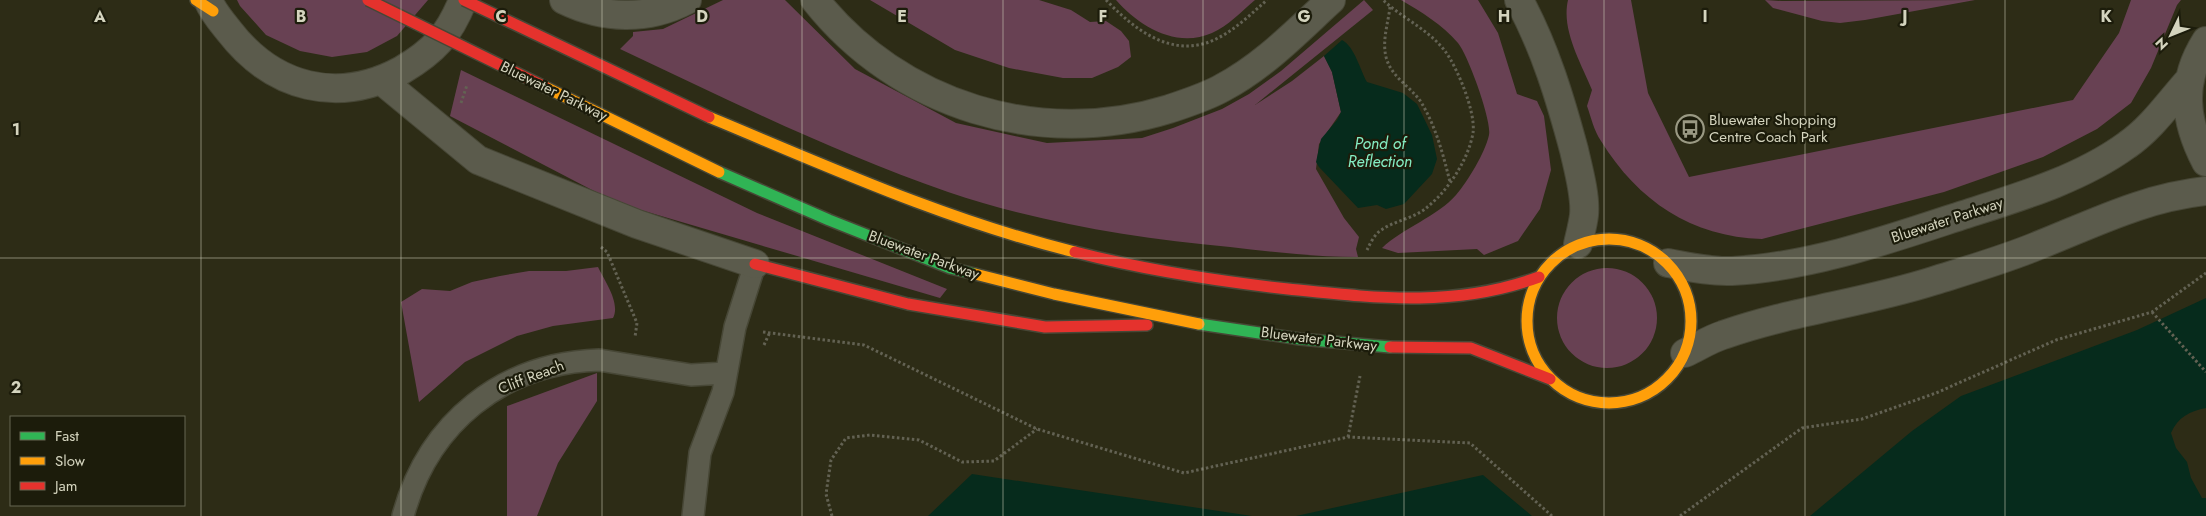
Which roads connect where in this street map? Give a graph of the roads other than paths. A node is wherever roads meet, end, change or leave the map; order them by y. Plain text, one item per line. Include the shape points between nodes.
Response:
1 (368, 0) edge
2 (463, 0) edge
3 (564, 0) edge
4 (687, 0) edge
5 (815, 0) edge
6 (1331, 0) edge
7 (1518, 0) edge
8 (206, 4) edge
9 (2206, 40) edge
10 (2190, 79) junction
11 (381, 80) junction
12 (2206, 162) edge
13 (2206, 191) edge
14 (1578, 244) junction
15 (1668, 263) junction
16 (755, 264) junction
17 (1539, 277) junction
18 (1199, 324) junction
19 (1685, 353) junction
20 (726, 373) junction
21 (1550, 379) junction
22 (404, 516) edge
23 (693, 516) edge

1 - 18 street, Bluewater Parkway, bridge via 719,172 950,268 1054,294
2 - 11 street via 448,31 432,50
2 - 17 street, bridge via 709,117 832,169 918,203 1066,250 1154,269 1294,289 1407,299 1480,295 1514,288
3 - 4 street via 596,12 626,16 657,12
5 - 6 street via 852,41 896,74 932,94 957,105 1001,117 1069,124 1141,117 1221,89 1249,72
7 - 14 street via 1550,70 1580,172 1585,213
8 - 11 street via 252,57 294,81 335,88
9 - 10 street
10 - 12 street via 2188,109 2194,139
10 - 15 street, Bluewater Parkway via 2130,144 2028,193 1916,231 1789,263 1720,271
11 - 16 street via 478,160 637,224
13 - 19 street via 2148,202 1988,264 1865,300 1721,335
14 - 15 street via 1601,239 1626,240 1649,248
14 - 17 street via 1559,255
15 - 19 street via 1680,278 1690,305 1691,334
16 - 18 street via 908,304 1045,327
16 - 20 lane via 735,327
17 - 21 street via 1528,305 1527,325 1530,345
18 - 21 street, Bluewater Parkway via 1300,339 1382,346 1470,348
19 - 21 street via 1665,382 1642,396 1616,403 1581,398
20 - 22 lane, Cliff Reach via 691,375 599,360 566,363 524,376 482,398 448,428 416,479
20 - 23 lane via 723,392 700,453

